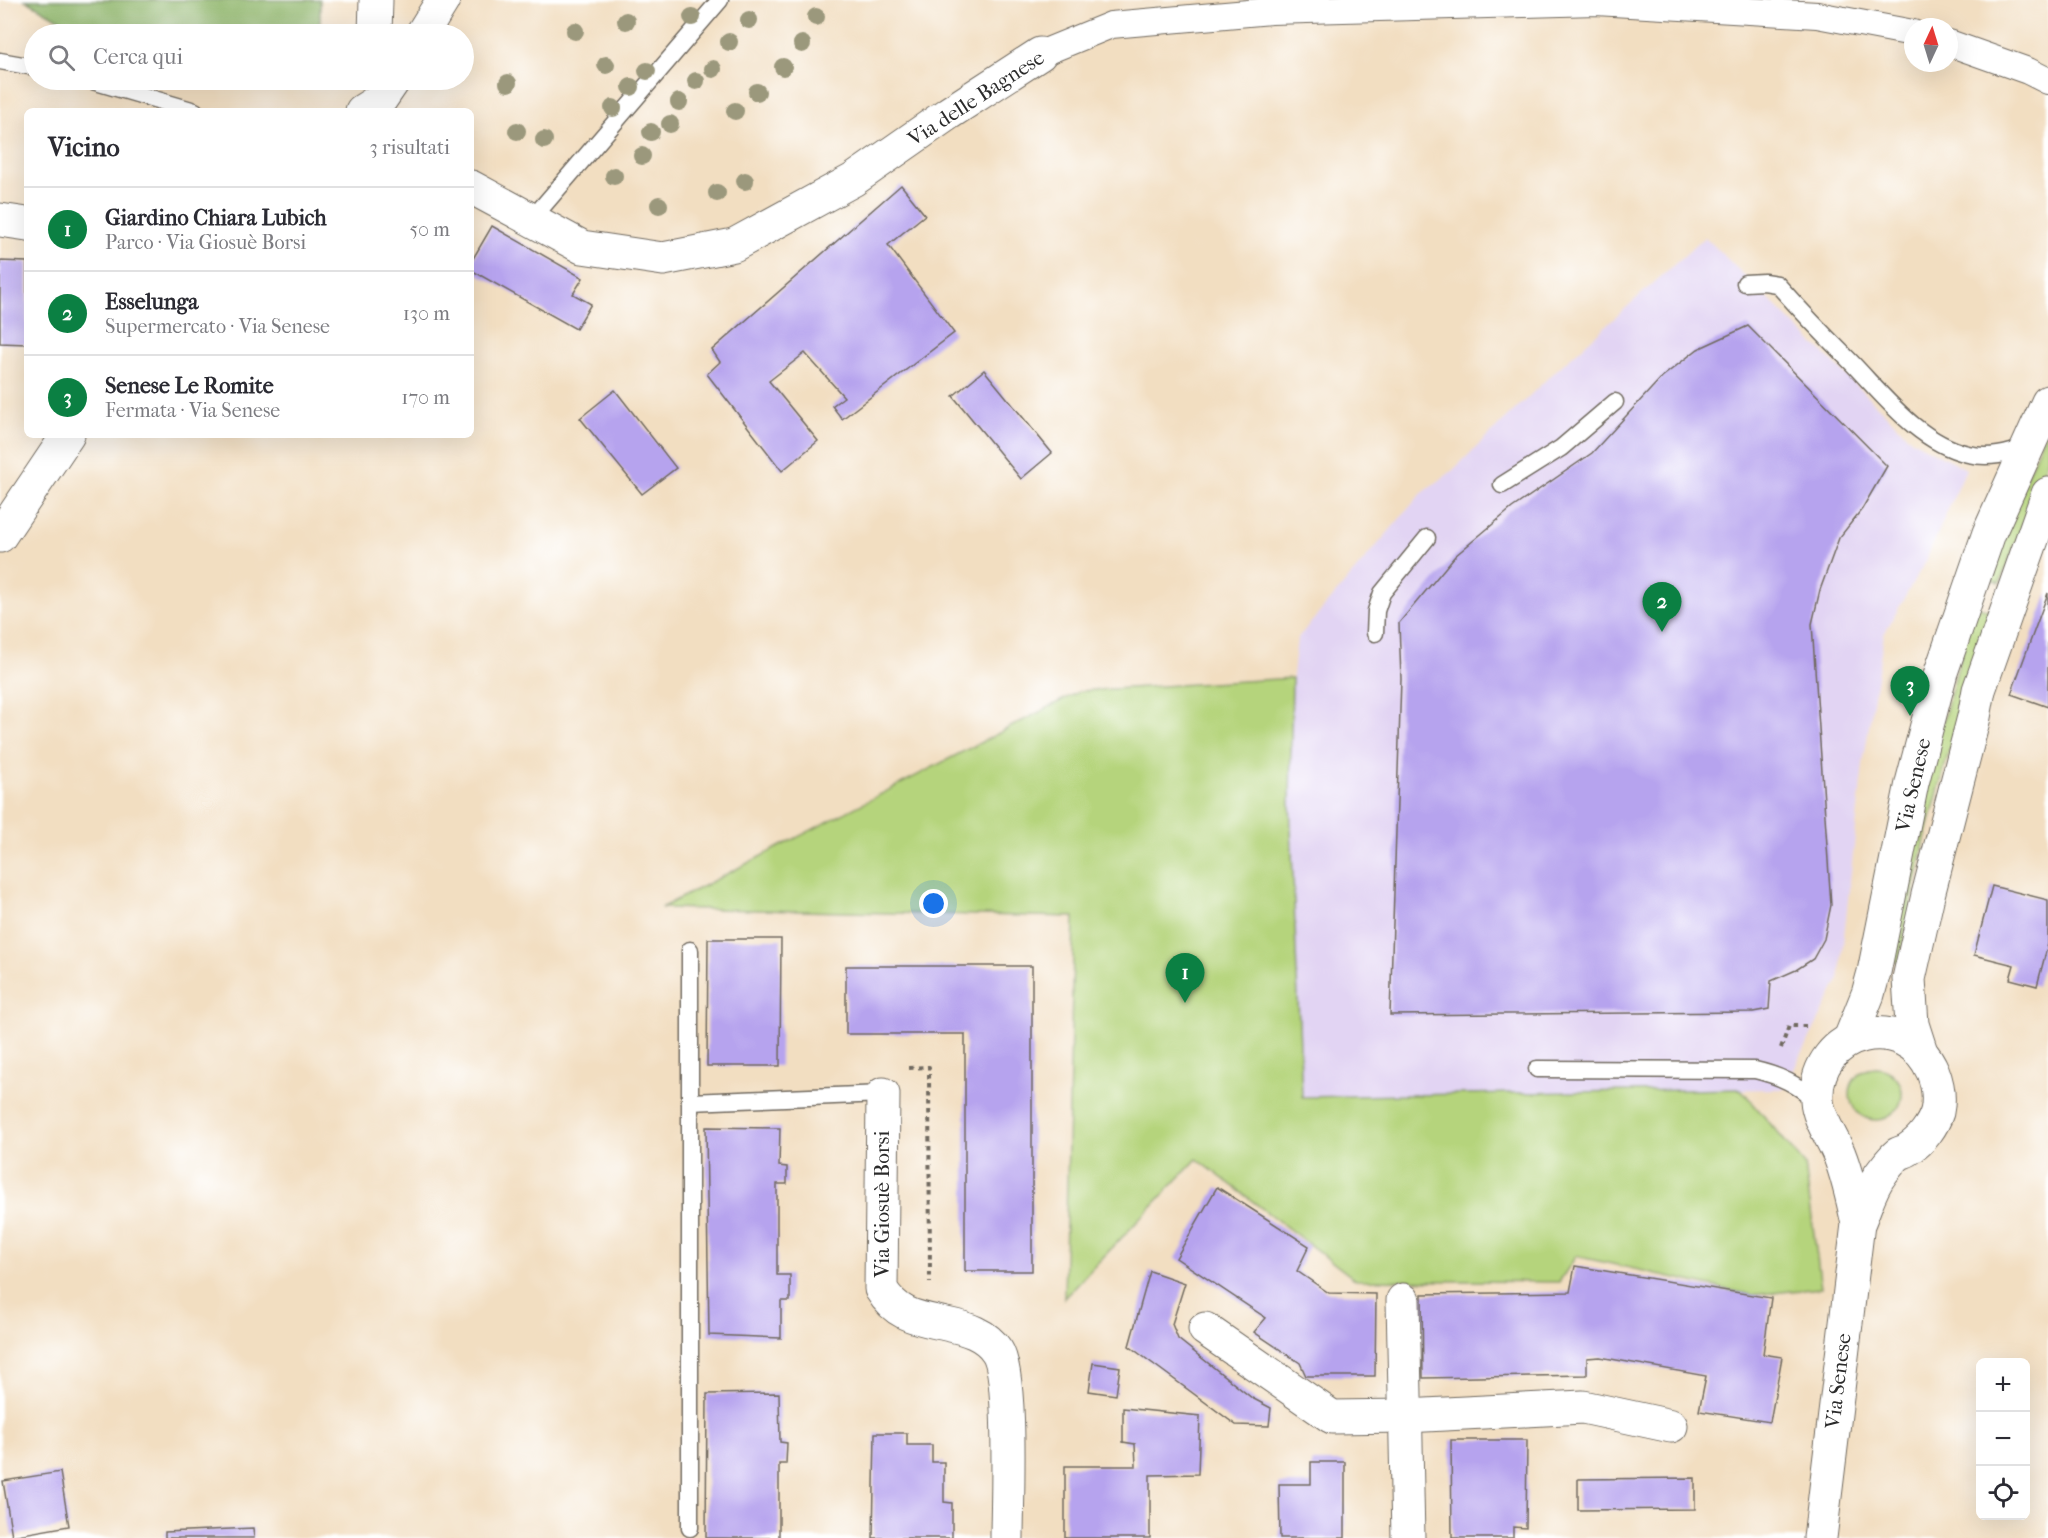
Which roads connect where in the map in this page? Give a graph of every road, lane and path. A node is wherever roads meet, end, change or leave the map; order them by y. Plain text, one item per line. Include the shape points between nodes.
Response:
1 (376, 0) edge
2 (443, 0) edge
3 (720, 0) edge
4 (375, 24) edge
5 (428, 24) edge
6 (1904, 31) edge
7 (1958, 46) edge
8 (1040, 54) joint
9 (0, 61) edge
10 (24, 65) edge
11 (2048, 81) edge
12 (123, 90) edge
13 (185, 108) edge
14 (474, 189) edge
15 (0, 220) edge
16 (531, 220) junction
17 (24, 224) edge
18 (1745, 283) dead end
19 (1615, 402) dead end
20 (2048, 402) edge
21 (66, 438) edge
22 (2028, 447) junction
23 (1502, 485) dead end
24 (2048, 494) edge
25 (0, 536) edge
26 (1427, 538) dead end
27 (1375, 633) dead end
28 (690, 950) dead end
29 (1850, 1039) junction
30 (1921, 1052) junction
31 (908, 1068) dead end
32 (1537, 1069) dead end
33 (883, 1094) joint
34 (1817, 1101) junction
35 (690, 1102) junction
36 (1830, 1134) junction
37 (1898, 1154) junction
38 (1858, 1224) junction
39 (930, 1295) dead end
40 (1403, 1300) dead end
41 (1205, 1329) dead end
42 (1406, 1416) junction
43 (1671, 1426) dead end
44 (690, 1528) dead end
45 (1007, 1538) edge
46 (1408, 1538) edge
47 (1820, 1538) edge

1 - 4 street
2 - 5 street
3 - 16 lane
6 - 8 street, Via delle Bagnese via 1817,15 1596,2 1271,10 1111,25
7 - 11 street
8 - 16 street, Via delle Bagnese via 853,180 734,245 663,259 582,247
9 - 10 lane
12 - 13 lane
14 - 16 street, Via delle Bagnese
15 - 17 street
18 - 22 lane via 1777,284 1905,418 1939,443 1989,457
19 - 23 lane via 1561,448
20 - 22 street, Via Senese
21 - 25 street
22 - 29 street, Via Senese via 1989,533 1941,672 1912,783 1869,994
24 - 30 street, Via Senese via 1979,690 1925,906 1908,994
26 - 27 lane via 1382,593
28 - 35 lane
29 - 30 street, Via Senese via 1882,1034 1908,1042
29 - 34 street, Via Senese via 1829,1055 1822,1067
30 - 37 street, Via Senese via 1938,1083 1939,1101 1922,1138
31 - 39 path via 929,1067
32 - 34 lane via 1755,1070 1792,1082
33 - 35 lane, Via Giosuè Borsi
33 - 45 street, Via Giosuè Borsi via 881,1289 889,1302 909,1316 982,1335 998,1352 1006,1403
34 - 36 street, Via Senese
35 - 44 lane
36 - 37 street via 1856,1151
36 - 38 street, Via Senese via 1851,1190
37 - 38 street, Via Senese via 1873,1186
38 - 47 street, Via Senese
40 - 42 street
41 - 42 street via 1332,1417
42 - 43 street via 1583,1407
42 - 46 street

